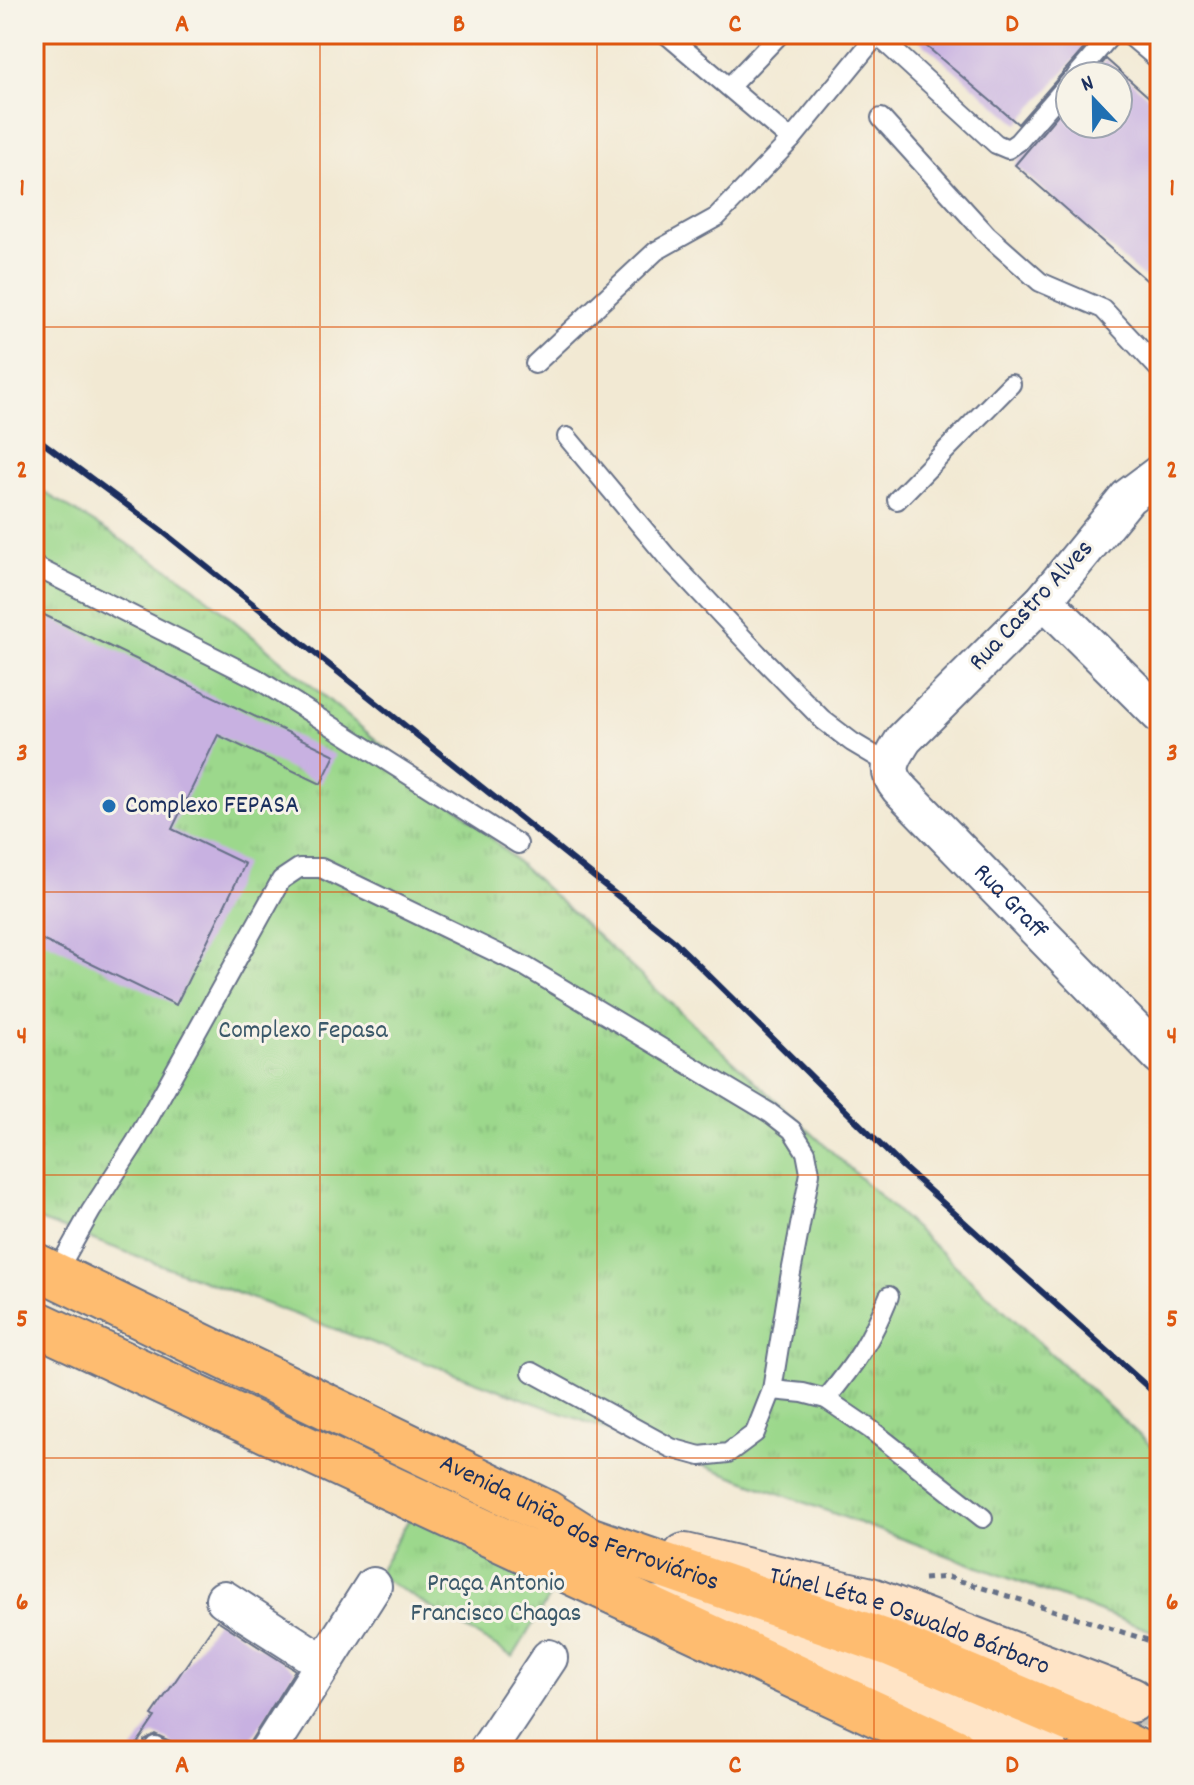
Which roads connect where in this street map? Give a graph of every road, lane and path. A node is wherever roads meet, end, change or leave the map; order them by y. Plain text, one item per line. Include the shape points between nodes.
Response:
1 (666, 34) edge
2 (780, 34) edge
3 (1112, 34) edge
4 (1128, 34) edge
5 (876, 35) edge
6 (1090, 60) edge
7 (1160, 61) edge
8 (729, 87) junction
9 (1054, 100) edge
10 (881, 118) dead end
11 (791, 140) junction
12 (535, 364) dead end
13 (1160, 370) edge
14 (1011, 384) dead end
15 (567, 437) dead end
16 (1160, 473) edge
17 (897, 500) dead end
18 (34, 566) edge
19 (1044, 600) junction
20 (1160, 715) edge
21 (896, 751) junction
22 (518, 844) dead end
23 (1160, 1056) edge
24 (44, 1270) edge
25 (889, 1296) dead end
26 (34, 1322) edge
27 (532, 1372) dead end
28 (772, 1390) junction
29 (826, 1399) junction
30 (545, 1512) junction
31 (983, 1518) dead end
32 (373, 1586) dead end
33 (224, 1599) dead end
34 (871, 1600) junction
35 (646, 1608) junction
36 (1160, 1644) edge
37 (549, 1658) dead end
38 (322, 1662) junction
39 (1131, 1700) tunnel mouth
40 (268, 1751) edge
41 (487, 1751) edge
42 (955, 1751) edge
43 (1046, 1751) edge
44 (1137, 1751) edge

1 - 8 lane
2 - 8 lane
3 - 6 lane
4 - 7 lane
5 - 9 lane via 996,144 1008,149
5 - 11 lane
8 - 11 lane
10 - 13 lane via 987,235 1040,282 1103,309
11 - 12 lane via 717,217 656,251
14 - 17 lane
15 - 21 lane via 666,556 823,720 852,742
16 - 19 street, Rua Castro Alves via 1128,497
18 - 22 lane via 256,678
19 - 20 street
19 - 21 street, Rua Castro Alves
21 - 23 street, Rua Graff via 891,778 899,788
24 - 28 lane via 135,1143 281,880 299,868 321,868 526,967 792,1130 806,1152 810,1173
24 - 30 main road, Avenida União dos Ferroviários
25 - 29 lane via 872,1338
26 - 35 main road, Avenida União dos Ferroviários
27 - 28 lane via 671,1448 700,1456 728,1453 755,1433
28 - 29 lane
29 - 31 lane
30 - 34 main road, Túnel Léta e Oswaldo Bárbaro via 653,1548
30 - 44 main road, Avenida União dos Ferroviários via 588,1539 891,1644
32 - 38 street
33 - 38 street
34 - 36 path via 920,1580 948,1577
34 - 39 main road, Túnel Léta e Oswaldo Bárbaro
35 - 42 main road, Avenida União dos Ferroviários
35 - 43 main road, Túnel Léta e Oswaldo Bárbaro via 710,1612 889,1679
37 - 41 street
38 - 40 street

